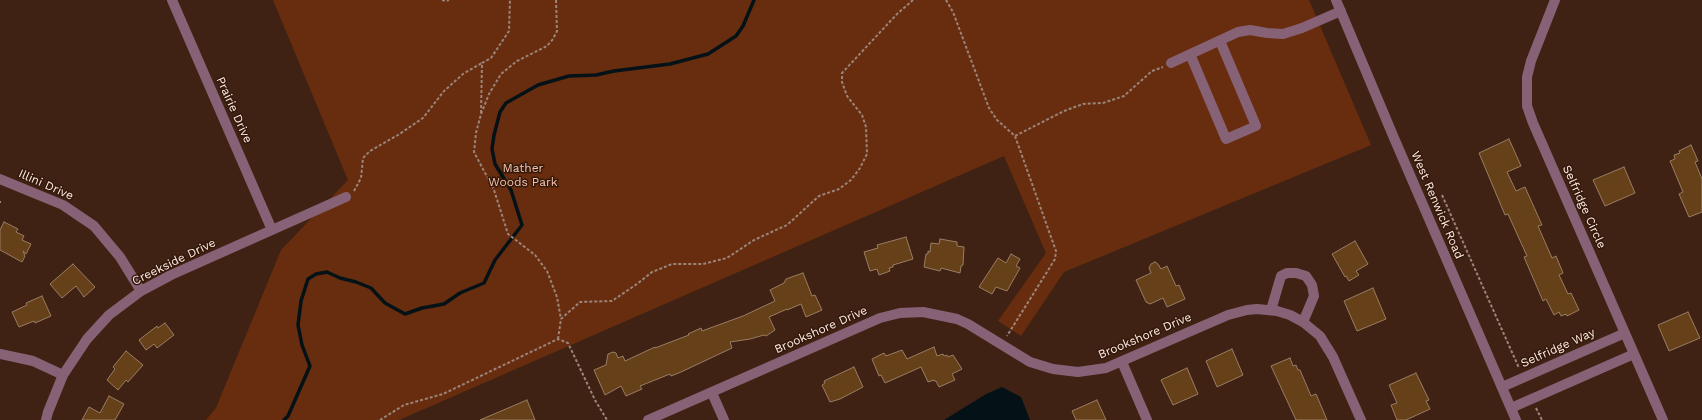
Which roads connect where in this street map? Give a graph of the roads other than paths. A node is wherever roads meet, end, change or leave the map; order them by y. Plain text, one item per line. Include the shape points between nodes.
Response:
1 (172, 0) edge
2 (1336, 0) edge
3 (1555, 0) edge
4 (1341, 11) junction
5 (1220, 41) junction
6 (1190, 54) junction
7 (1171, 63) road end
8 (0, 179) edge
9 (346, 197) road end
10 (272, 230) junction
11 (141, 291) junction
12 (1271, 310) junction
13 (1303, 322) junction
14 (1625, 333) junction
15 (0, 354) edge
16 (1634, 354) junction
17 (1122, 362) junction
18 (63, 375) junction
19 (1502, 387) junction
20 (712, 393) junction
21 (1511, 408) junction
22 (46, 420) edge
23 (648, 420) edge
24 (724, 420) edge
25 (1147, 420) edge
26 (1361, 420) edge
27 (1516, 420) edge
28 (1663, 420) edge

1 - 10 street, Prairie Drive
2 - 4 street, West Renwick Road
3 - 14 street, Selfridge Circle via 1531,61 1527,77 1527,106
4 - 5 street via 1284,34 1250,30 1238,32
4 - 19 street, West Renwick Road
5 - 6 street
5 - 6 street via 1256,126 1226,139
6 - 7 street
8 - 11 street, Illini Drive via 63,205 94,226 120,257
9 - 10 street, Creekside Drive
10 - 11 street, Creekside Drive
11 - 18 street, Creekside Drive via 109,315 87,339
12 - 13 street, Brookshore Drive
12 - 13 street via 1281,276 1296,273 1306,276 1312,284 1314,296
12 - 17 street, Brookshore Drive via 1247,310 1228,314
13 - 26 street, Brookshore Drive via 1320,336 1327,346
14 - 16 street, Selfridge Circle
14 - 19 street, Selfridge Way
15 - 18 street via 33,361
16 - 21 street
16 - 28 street, Selfridge Circle
17 - 20 street, Brookshore Drive via 1088,371 1053,369 1030,362 957,319 934,313 912,312 880,318
17 - 25 street
18 - 22 street, Creekside Drive
19 - 21 street, West Renwick Road
20 - 23 street, Brookshore Drive
20 - 24 street
21 - 27 street, West Renwick Road

